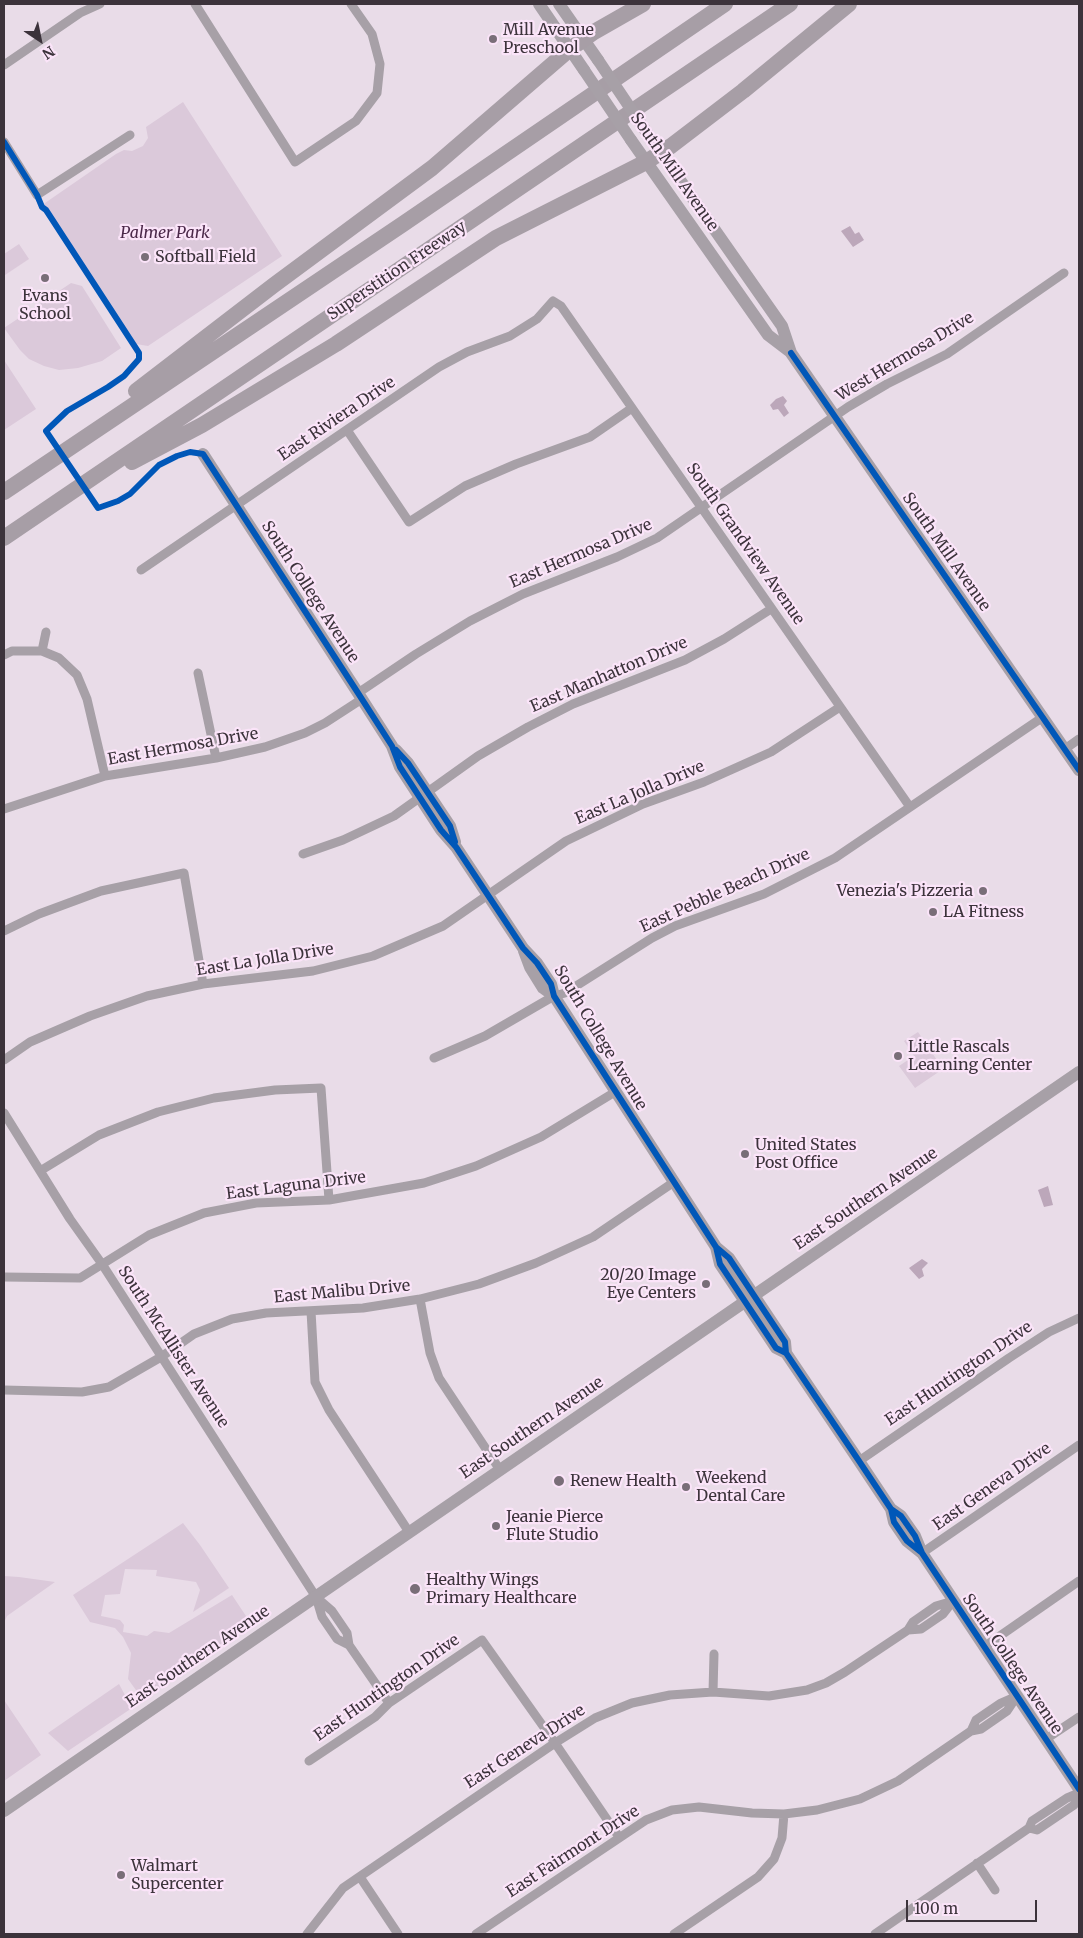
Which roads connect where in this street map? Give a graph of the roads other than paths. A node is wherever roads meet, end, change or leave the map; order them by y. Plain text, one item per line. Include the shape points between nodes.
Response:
1 (100, 4) edge
2 (195, 4) edge
3 (351, 4) edge
4 (540, 4) edge
5 (559, 4) edge
6 (643, 4) edge
7 (726, 4) edge
8 (790, 4) edge
9 (849, 4) edge
10 (577, 44) junction
11 (4, 65) edge
12 (130, 135) dead end
13 (4, 142) edge
14 (660, 152) junction
15 (646, 162) junction
16 (1064, 273) dead end
17 (553, 301) joint
18 (789, 351) junction
19 (632, 408) junction
20 (835, 417) junction
21 (347, 430) junction
22 (203, 454) dead end
23 (18, 482) junction
24 (4, 492) edge
25 (60, 500) junction
26 (237, 504) junction
27 (702, 508) junction
28 (4, 538) edge
29 (141, 570) dead end
30 (771, 609) junction
31 (46, 632) dead end
32 (42, 651) junction
33 (4, 655) edge
34 (198, 673) dead end
35 (360, 696) junction
36 (840, 708) junction
37 (1043, 717) junction
38 (1079, 739) edge
39 (1065, 749) junction
40 (216, 758) junction
41 (1079, 770) edge
42 (105, 776) junction
43 (423, 795) junction
44 (910, 808) junction
45 (4, 810) edge
46 (303, 854) dead end
47 (488, 895) junction
48 (4, 931) edge
49 (203, 984) junction
50 (554, 996) junction
51 (434, 1058) dead end
52 (4, 1060) edge
53 (1079, 1072) edge
54 (615, 1092) junction
55 (4, 1114) edge
56 (40, 1170) junction
57 (674, 1182) junction
58 (329, 1200) junction
59 (102, 1264) junction
60 (4, 1277) edge
61 (420, 1299) junction
62 (750, 1299) junction
63 (310, 1311) junction
64 (1079, 1318) edge
65 (161, 1357) junction
66 (4, 1390) edge
67 (1079, 1445) edge
68 (859, 1460) junction
69 (500, 1470) junction
70 (409, 1532) junction
71 (922, 1553) junction
72 (1079, 1581) edge
73 (316, 1597) junction
74 (953, 1600) junction
75 (984, 1647) junction
76 (714, 1654) dead end
77 (714, 1692) junction
78 (1017, 1696) junction
79 (389, 1703) junction
80 (1079, 1717) edge
81 (1046, 1739) junction
82 (555, 1742) junction
83 (309, 1761) dead end
84 (1079, 1789) edge
85 (1079, 1794) edge
86 (4, 1811) edge
87 (784, 1814) junction
88 (619, 1837) junction
89 (977, 1863) junction
90 (360, 1877) junction
91 (995, 1890) dead end
92 (307, 1934) edge
93 (398, 1934) edge
94 (476, 1934) edge
95 (674, 1934) edge
96 (874, 1934) edge

1 - 11 street via 80,12
2 - 3 street via 295,162 356,120 377,93 380,64 372,34
4 - 10 main road, South Mill Avenue
5 - 10 main road, South Mill Avenue
6 - 10 highway
7 - 23 highway
8 - 25 highway, Superstition Freeway
9 - 14 highway via 743,91
10 - 14 main road, South Mill Avenue, bridge via 598,60
10 - 15 main road, South Mill Avenue, bridge via 584,70
10 - 23 highway via 432,168
12 - 13 street via 38,195
14 - 15 highway
14 - 18 main road, South Mill Avenue via 782,326
15 - 18 main road, South Mill Avenue via 768,335
15 - 25 highway via 496,238 296,369 202,425
16 - 20 street, West Hermosa Drive via 947,354 874,391
17 - 19 street, South Grandview Avenue via 562,306
17 - 21 street, East Riviera Drive via 537,318 510,336 467,352 439,367
18 - 20 main road, South Mill Avenue
19 - 21 street via 590,437 465,486 409,522
19 - 27 street, South Grandview Avenue
20 - 27 street, East Hermosa Drive
20 - 37 main road, South Mill Avenue
21 - 26 street, East Riviera Drive
22 - 26 main road, South College Avenue
23 - 24 highway
25 - 28 highway, Superstition Freeway
26 - 29 street, East Riviera Drive
26 - 35 main road, South College Avenue
27 - 30 street, South Grandview Avenue
27 - 35 street, East Hermosa Drive via 644,545 523,594 470,621 416,654
30 - 36 street, South Grandview Avenue
30 - 43 street, East Manhatton Drive via 686,660 548,716 478,756
31 - 32 street
32 - 33 street via 12,651
32 - 42 street via 59,658 77,675 87,699
34 - 40 street
35 - 40 street, East Hermosa Drive via 325,723 298,736
35 - 43 main road, South College Avenue via 392,746 408,763
36 - 44 street, South Grandview Avenue
36 - 47 street, East La Jolla Drive via 771,752 704,782 643,804 566,841
37 - 39 main road, South Mill Avenue
37 - 44 street, East Pebble Beach Drive
38 - 39 street
39 - 41 main road, South Mill Avenue
40 - 42 street, East Hermosa Drive
42 - 45 street, East Hermosa Drive
43 - 46 street, East Manhatton Drive via 394,816 344,840
43 - 47 main road, South College Avenue via 450,826 456,847
44 - 50 street, East Pebble Beach Drive via 818,867 764,894 675,926 565,993
47 - 49 street, East La Jolla Drive via 442,926 373,956 313,972
47 - 50 main road, South College Avenue via 523,948 543,988
48 - 49 street via 101,891 184,873
49 - 52 street, East La Jolla Drive via 148,996 90,1016 30,1042
50 - 51 street, East Pebble Beach Drive via 485,1036
50 - 54 main road, South College Avenue
53 - 62 main road, East Southern Avenue
54 - 57 main road, South College Avenue
54 - 58 street, East Laguna Drive via 542,1137 476,1166 424,1183
55 - 56 street, South McAllister Avenue
56 - 58 street via 99,1135 158,1112 214,1098 321,1088
56 - 59 street, South McAllister Avenue
57 - 61 street, East Malibu Drive via 593,1237 479,1284
57 - 62 main road, South College Avenue via 716,1247 729,1258
58 - 59 street, East Laguna Drive via 256,1203 204,1213 149,1235
59 - 60 street, East Laguna Drive via 80,1278
59 - 65 street, South McAllister Avenue
61 - 63 street, East Malibu Drive via 363,1308
61 - 69 street via 430,1353 439,1378
62 - 68 main road, South College Avenue via 776,1348 786,1353
62 - 69 main road, East Southern Avenue
63 - 65 street, East Malibu Drive via 232,1319 194,1334
63 - 70 street via 315,1382 329,1410
64 - 68 street, East Huntington Drive via 1049,1332
65 - 66 street, East Malibu Drive via 109,1387 82,1392
65 - 73 street, South McAllister Avenue
67 - 71 street, East Geneva Drive
68 - 71 main road, South College Avenue via 891,1509 894,1522 907,1541
69 - 70 main road, East Southern Avenue
70 - 73 main road, East Southern Avenue
71 - 74 main road, South College Avenue
72 - 75 street
73 - 79 street, South McAllister Avenue via 322,1617 337,1639 349,1645
73 - 86 main road, East Southern Avenue
74 - 75 main road, South College Avenue
74 - 77 street, East Geneva Drive via 943,1614 920,1629 908,1630 826,1683 807,1690 769,1696
75 - 78 main road, South College Avenue
76 - 77 street
77 - 82 street, East Geneva Drive via 670,1695 632,1703 595,1718
78 - 81 main road, South College Avenue
78 - 87 street, East Fairmont Drive via 1001,1702 976,1720 971,1731 882,1790 840,1806
79 - 82 street, East Huntington Drive via 482,1640
79 - 83 street, East Huntington Drive via 375,1717
80 - 81 street
81 - 84 main road, South College Avenue
82 - 88 street
82 - 90 street, East Geneva Drive
85 - 89 street via 1074,1805 1037,1830 1029,1828
87 - 88 street, East Fairmont Drive via 699,1807 672,1810 646,1820
87 - 95 street via 782,1838 774,1860 758,1877
88 - 94 street, East Fairmont Drive
89 - 91 street
89 - 96 street
90 - 92 street, East Geneva Drive via 343,1888
90 - 93 street

